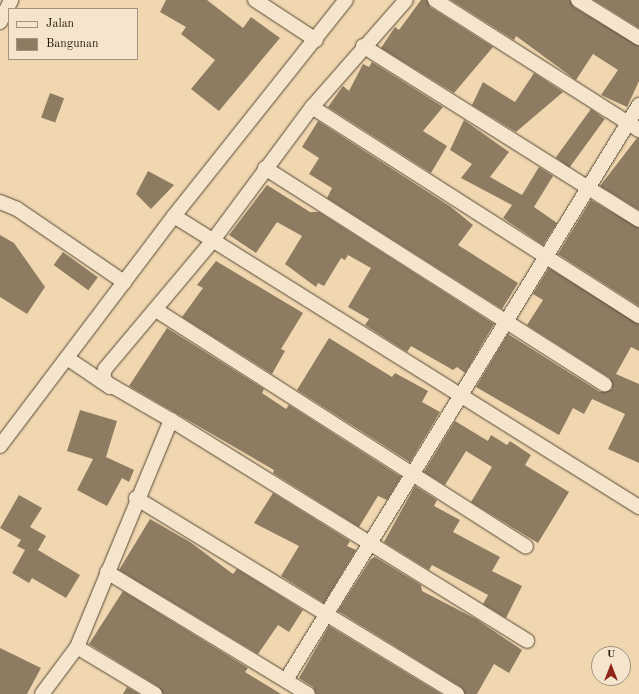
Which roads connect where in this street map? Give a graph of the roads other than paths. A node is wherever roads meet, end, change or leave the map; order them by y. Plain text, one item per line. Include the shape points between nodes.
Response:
1 (11, 0) edge
2 (255, 0) edge
3 (346, 0) edge
4 (406, 0) edge
5 (435, 0) edge
6 (578, 0) edge
7 (0, 22) edge
8 (639, 38) edge
9 (316, 40) junction
10 (363, 46) junction
11 (639, 105) edge
12 (312, 107) junction
13 (634, 126) edge
14 (265, 168) junction
15 (586, 187) junction
16 (0, 202) edge
17 (178, 218) junction
18 (639, 220) edge
19 (214, 239) junction
20 (544, 259) junction
21 (124, 282) junction
22 (156, 310) junction
23 (639, 316) edge
24 (505, 323) junction
25 (67, 358) junction
26 (605, 385) dead end
27 (115, 388) junction
28 (459, 395) junction
29 (171, 420) junction
30 (0, 446) edge
31 (411, 476) junction
32 (136, 498) junction
33 (639, 507) edge
34 (369, 543) junction
35 (526, 547) dead end
36 (108, 572) junction
37 (327, 614) junction
38 (527, 641) dead end
39 (77, 647) junction
40 (286, 680) junction
41 (42, 694) edge
42 (155, 694) edge
43 (308, 694) edge
44 (457, 694) edge

1 - 7 street
2 - 9 street
3 - 9 street
4 - 10 street
5 - 13 street
6 - 8 street
9 - 17 street
10 - 12 street
10 - 15 street
11 - 13 street
12 - 14 street
12 - 20 street
13 - 15 street
14 - 19 street
14 - 24 street
15 - 18 street
15 - 20 street
16 - 21 street via 17,209
17 - 19 street
17 - 21 street
19 - 22 street
19 - 28 street via 252,267
20 - 23 street
20 - 24 street
21 - 25 street
22 - 27 street via 105,369 103,379
22 - 31 street
24 - 26 street
24 - 28 street
25 - 27 street via 97,382
25 - 30 street
27 - 29 street
28 - 31 street
28 - 33 street
29 - 32 street
29 - 34 street
31 - 34 street
31 - 35 street
32 - 36 street
32 - 37 street
34 - 37 street
34 - 38 street
36 - 39 street
36 - 40 street
37 - 40 street
37 - 44 street
39 - 41 street
39 - 42 street
40 - 43 street

